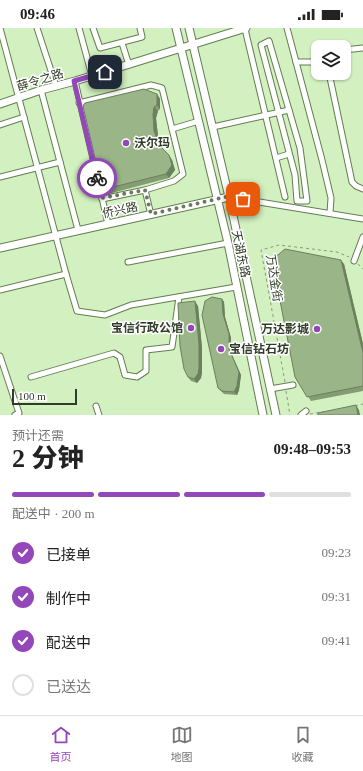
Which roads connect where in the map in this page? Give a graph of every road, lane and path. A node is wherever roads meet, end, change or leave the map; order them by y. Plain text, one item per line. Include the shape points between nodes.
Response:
1 (0, 28) edge
2 (37, 28) edge
3 (79, 28) edge
4 (93, 28) edge
5 (140, 28) edge
6 (176, 28) edge
7 (189, 28) edge
8 (287, 28) edge
9 (242, 29) edge
10 (122, 43) junction
11 (193, 45) junction
12 (363, 48) edge
13 (181, 49) junction
14 (351, 49) edge
15 (296, 62) junction
16 (311, 62) edge
17 (129, 65) junction
18 (92, 76) junction
19 (330, 80) edge
20 (74, 81) junction
21 (56, 86) junction
22 (41, 90) junction
23 (19, 98) junction
24 (80, 103) junction
25 (0, 104) edge
26 (289, 110) junction
27 (279, 112) junction
28 (266, 116) junction
29 (24, 117) junction
30 (199, 121) junction
31 (0, 125) edge
32 (213, 127) junction
33 (172, 129) junction
34 (290, 154) junction
35 (276, 158) junction
36 (60, 162) junction
37 (37, 167) junction
38 (0, 177) edge
39 (363, 189) edge
40 (145, 190) junction
41 (230, 196) junction
42 (285, 196) dead end
43 (102, 198) junction
44 (218, 199) junction
45 (330, 213) junction
46 (151, 214) junction
47 (363, 219) edge
48 (108, 224) junction
49 (78, 230) junction
50 (55, 236) junction
51 (363, 237) edge
52 (228, 243) junction
53 (0, 248) edge
54 (354, 261) junction
55 (128, 262) dead end
56 (363, 270) edge
57 (66, 274) junction
58 (236, 287) junction
59 (0, 290) edge
60 (179, 297) junction
61 (0, 356) edge
62 (31, 377) dead end
63 (293, 385) dead end
64 (285, 386) junction
65 (270, 389) junction
66 (363, 404) edge
67 (96, 406) dead end
68 (354, 407) edge
69 (339, 409) edge
70 (308, 412) joint
71 (15, 415) edge
72 (99, 415) edge
73 (264, 415) edge
74 (276, 415) edge
75 (290, 415) edge
76 (301, 415) edge

1 - 23 street
2 - 21 street
3 - 18 street
4 - 10 street via 100,48
5 - 10 street via 142,37
6 - 13 main road, 天湖东路
7 - 11 main road, 天湖东路
8 - 15 street
9 - 11 main road, 薛令之路
9 - 28 street
10 - 17 street
11 - 13 main road, 薛令之路
11 - 32 main road, 天湖东路
12 - 14 street
13 - 17 main road, 薛令之路
13 - 30 main road, 天湖东路
15 - 16 street
15 - 45 street via 328,182
17 - 18 main road, 薛令之路
18 - 20 main road, 薛令之路
19 - 39 street via 352,182
20 - 21 main road, 薛令之路
20 - 24 street
21 - 22 main road, 薛令之路
22 - 23 main road, 薛令之路
22 - 36 street
23 - 25 main road, 薛令之路
23 - 29 street
24 - 33 street via 151,85 162,88
24 - 43 street
26 - 27 street
26 - 27 street via 269,41 261,45
26 - 34 street via 300,148 306,201 297,201
27 - 28 street
27 - 34 street
28 - 32 street
28 - 35 street
29 - 31 street
29 - 37 street
30 - 33 street
30 - 44 main road, 天湖东路
32 - 41 main road, 天湖东路
33 - 40 street via 183,174 174,181
34 - 35 street
35 - 42 street
36 - 37 street
36 - 49 street
37 - 38 street
37 - 50 street
40 - 43 street
40 - 46 street
41 - 44 main road, 侨兴路
41 - 45 street, 侨兴路
41 - 65 main road, 天湖东路
43 - 48 street
44 - 46 main road, 侨兴路
44 - 52 main road, 天湖东路
45 - 47 street, 侨兴路
46 - 48 main road, 侨兴路
48 - 49 main road, 侨兴路
49 - 50 main road, 侨兴路
50 - 53 main road, 侨兴路
50 - 57 street
51 - 54 street
52 - 55 street
52 - 58 main road, 天湖东路
54 - 56 path, 万达金街
54 - 64 path, 万达金街 via 337,252 279,245 261,250
57 - 59 street
57 - 60 street via 77,311 105,315 131,305
58 - 60 street
58 - 73 main road, 天湖东路
60 - 62 street via 172,347 146,350 146,371 137,377 125,375 120,357 114,353
61 - 71 street via 20,413
63 - 64 street
64 - 65 street
64 - 75 path, 万达金街
65 - 74 main road, 天湖东路
66 - 68 path
67 - 72 street
69 - 70 path
70 - 76 street

